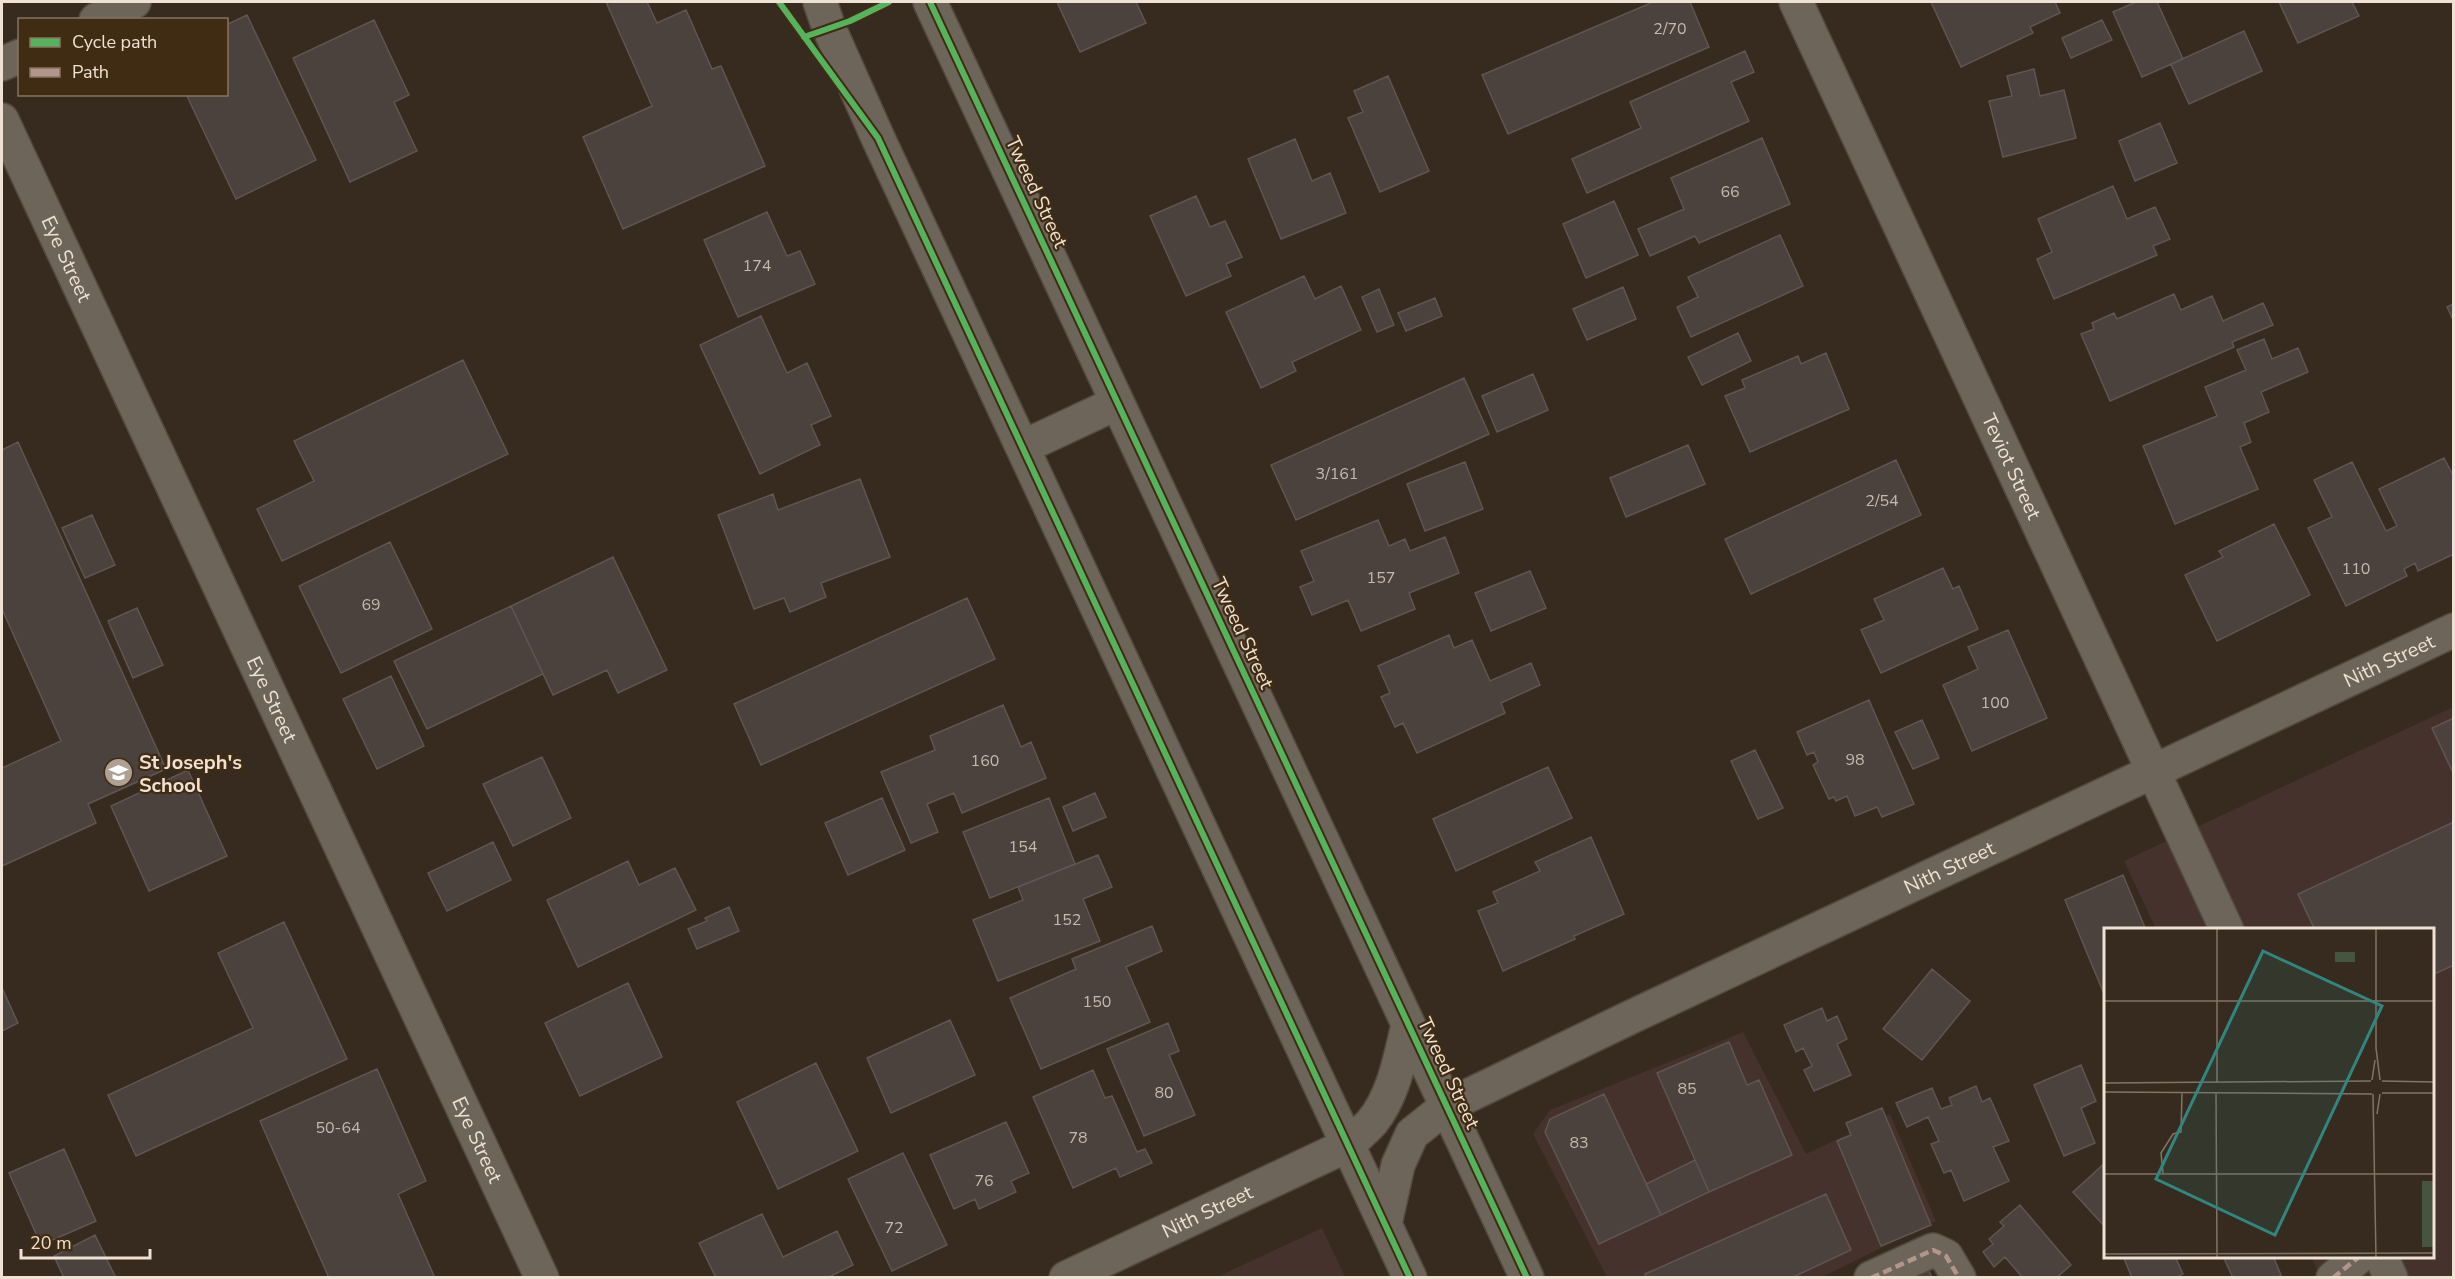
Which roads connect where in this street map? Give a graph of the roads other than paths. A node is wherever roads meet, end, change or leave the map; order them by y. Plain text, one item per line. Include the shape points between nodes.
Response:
1 (134, 2) edge
2 (820, 2) edge
3 (930, 2) edge
4 (1796, 2) edge
5 (100, 18) edge
6 (18, 57) edge
7 (2, 64) edge
8 (2, 120) edge
9 (1117, 403) junction
10 (1023, 447) junction
11 (2454, 630) edge
12 (2152, 770) junction
13 (2226, 928) edge
14 (1408, 1025) junction
15 (1447, 1106) junction
16 (1348, 1144) junction
17 (1385, 1224) junction
18 (2359, 1258) edge
19 (2381, 1258) edge
20 (542, 1278) edge
21 (1066, 1278) edge
22 (1410, 1278) edge
23 (1527, 1278) edge
24 (1871, 1278) edge
25 (1959, 1278) edge
26 (2333, 1278) edge
27 (2391, 1278) edge

1 - 5 street
2 - 10 street via 874,128
3 - 9 street, Tweed Street
4 - 12 street, Teviot Street
6 - 7 street
8 - 20 street, Eye Street
9 - 10 street
9 - 14 street, Tweed Street
10 - 16 street
11 - 12 street, Nith Street
12 - 13 street, Teviot Street
12 - 15 street, Nith Street
14 - 15 street, Tweed Street
14 - 16 street, Nith Street via 1385,1101 1372,1122
15 - 17 street, Nith Street via 1412,1134 1398,1165
15 - 23 street, Tweed Street
16 - 17 street
16 - 21 street, Nith Street
17 - 22 street
18 - 26 street
19 - 27 street
24 - 25 street via 1933,1250 1946,1256

